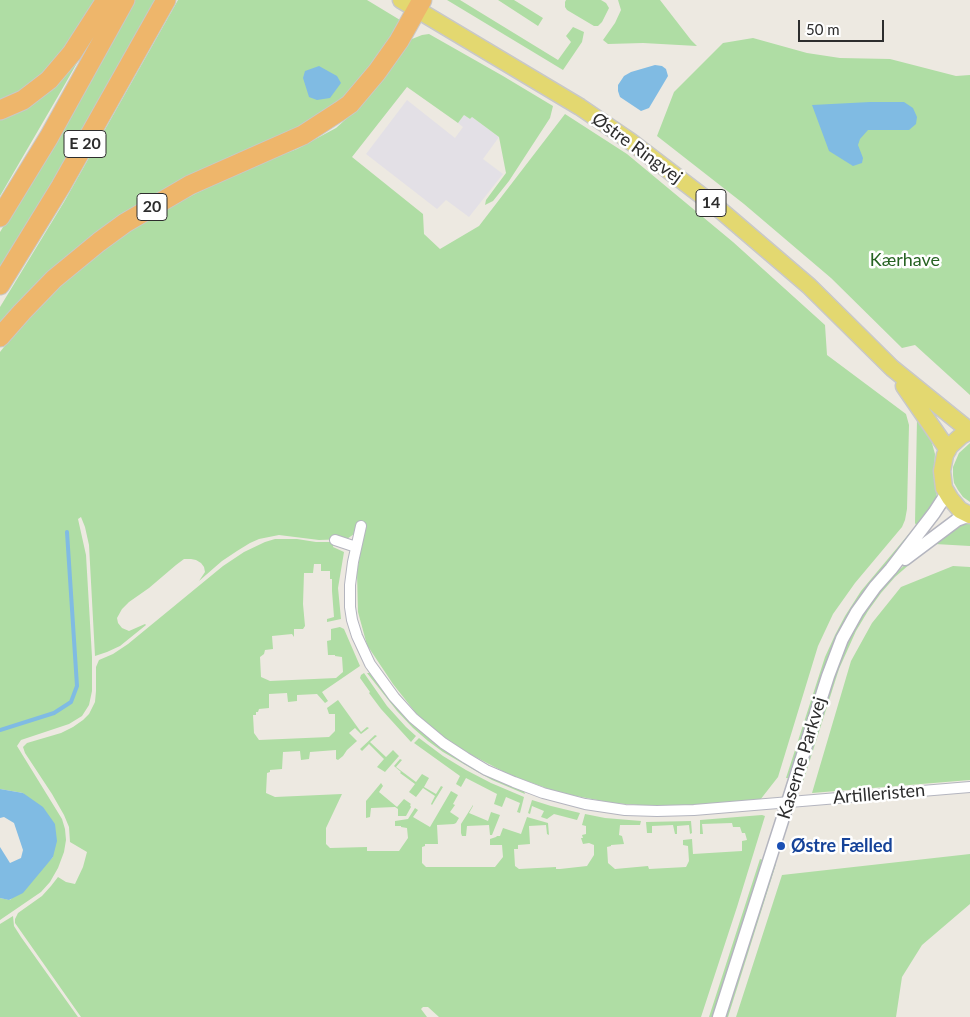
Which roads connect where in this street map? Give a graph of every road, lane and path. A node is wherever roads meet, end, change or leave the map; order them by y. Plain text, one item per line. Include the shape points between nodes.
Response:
1 (106, 0) edge
2 (125, 0) edge
3 (166, 0) edge
4 (401, 0) edge
5 (420, 5) edge
6 (0, 110) edge
7 (0, 217) edge
8 (0, 285) edge
9 (0, 337) edge
10 (892, 368) junction
11 (970, 431) edge
12 (948, 450) junction
13 (947, 493) junction
14 (970, 515) edge
15 (361, 526) dead end
16 (335, 540) dead end
17 (356, 547) junction
18 (891, 569) junction
19 (970, 787) edge
20 (789, 802) junction
21 (719, 1017) edge

1 - 6 highway via 54,75 23,100
2 - 7 highway, E 20 via 49,137
3 - 8 highway, E 20 via 61,186
4 - 5 main road, Østre Ringvej / 14
5 - 9 highway, 20 via 399,41 350,104 303,135 190,185 125,223 54,279
5 - 10 main road, Østre Ringvej / 14 via 580,106 719,209 809,286
10 - 11 main road, Østre Ringvej / 14
10 - 12 main road, Østre Ringvej / 14
11 - 12 main road
12 - 13 main road via 942,471
13 - 14 main road via 956,506
13 - 18 street, Kaserne Parkvej
14 - 18 street, Kaserne Parkvej via 957,520
15 - 17 street, Artilleristen
16 - 17 street
17 - 20 street, Artilleristen via 350,607 357,636 370,664 413,718 443,743 475,763 543,793 619,809 671,811
18 - 20 street, Kaserne Parkvej via 857,612 842,639
19 - 20 street, Artilleristen
20 - 21 street, Kaserne Parkvej

